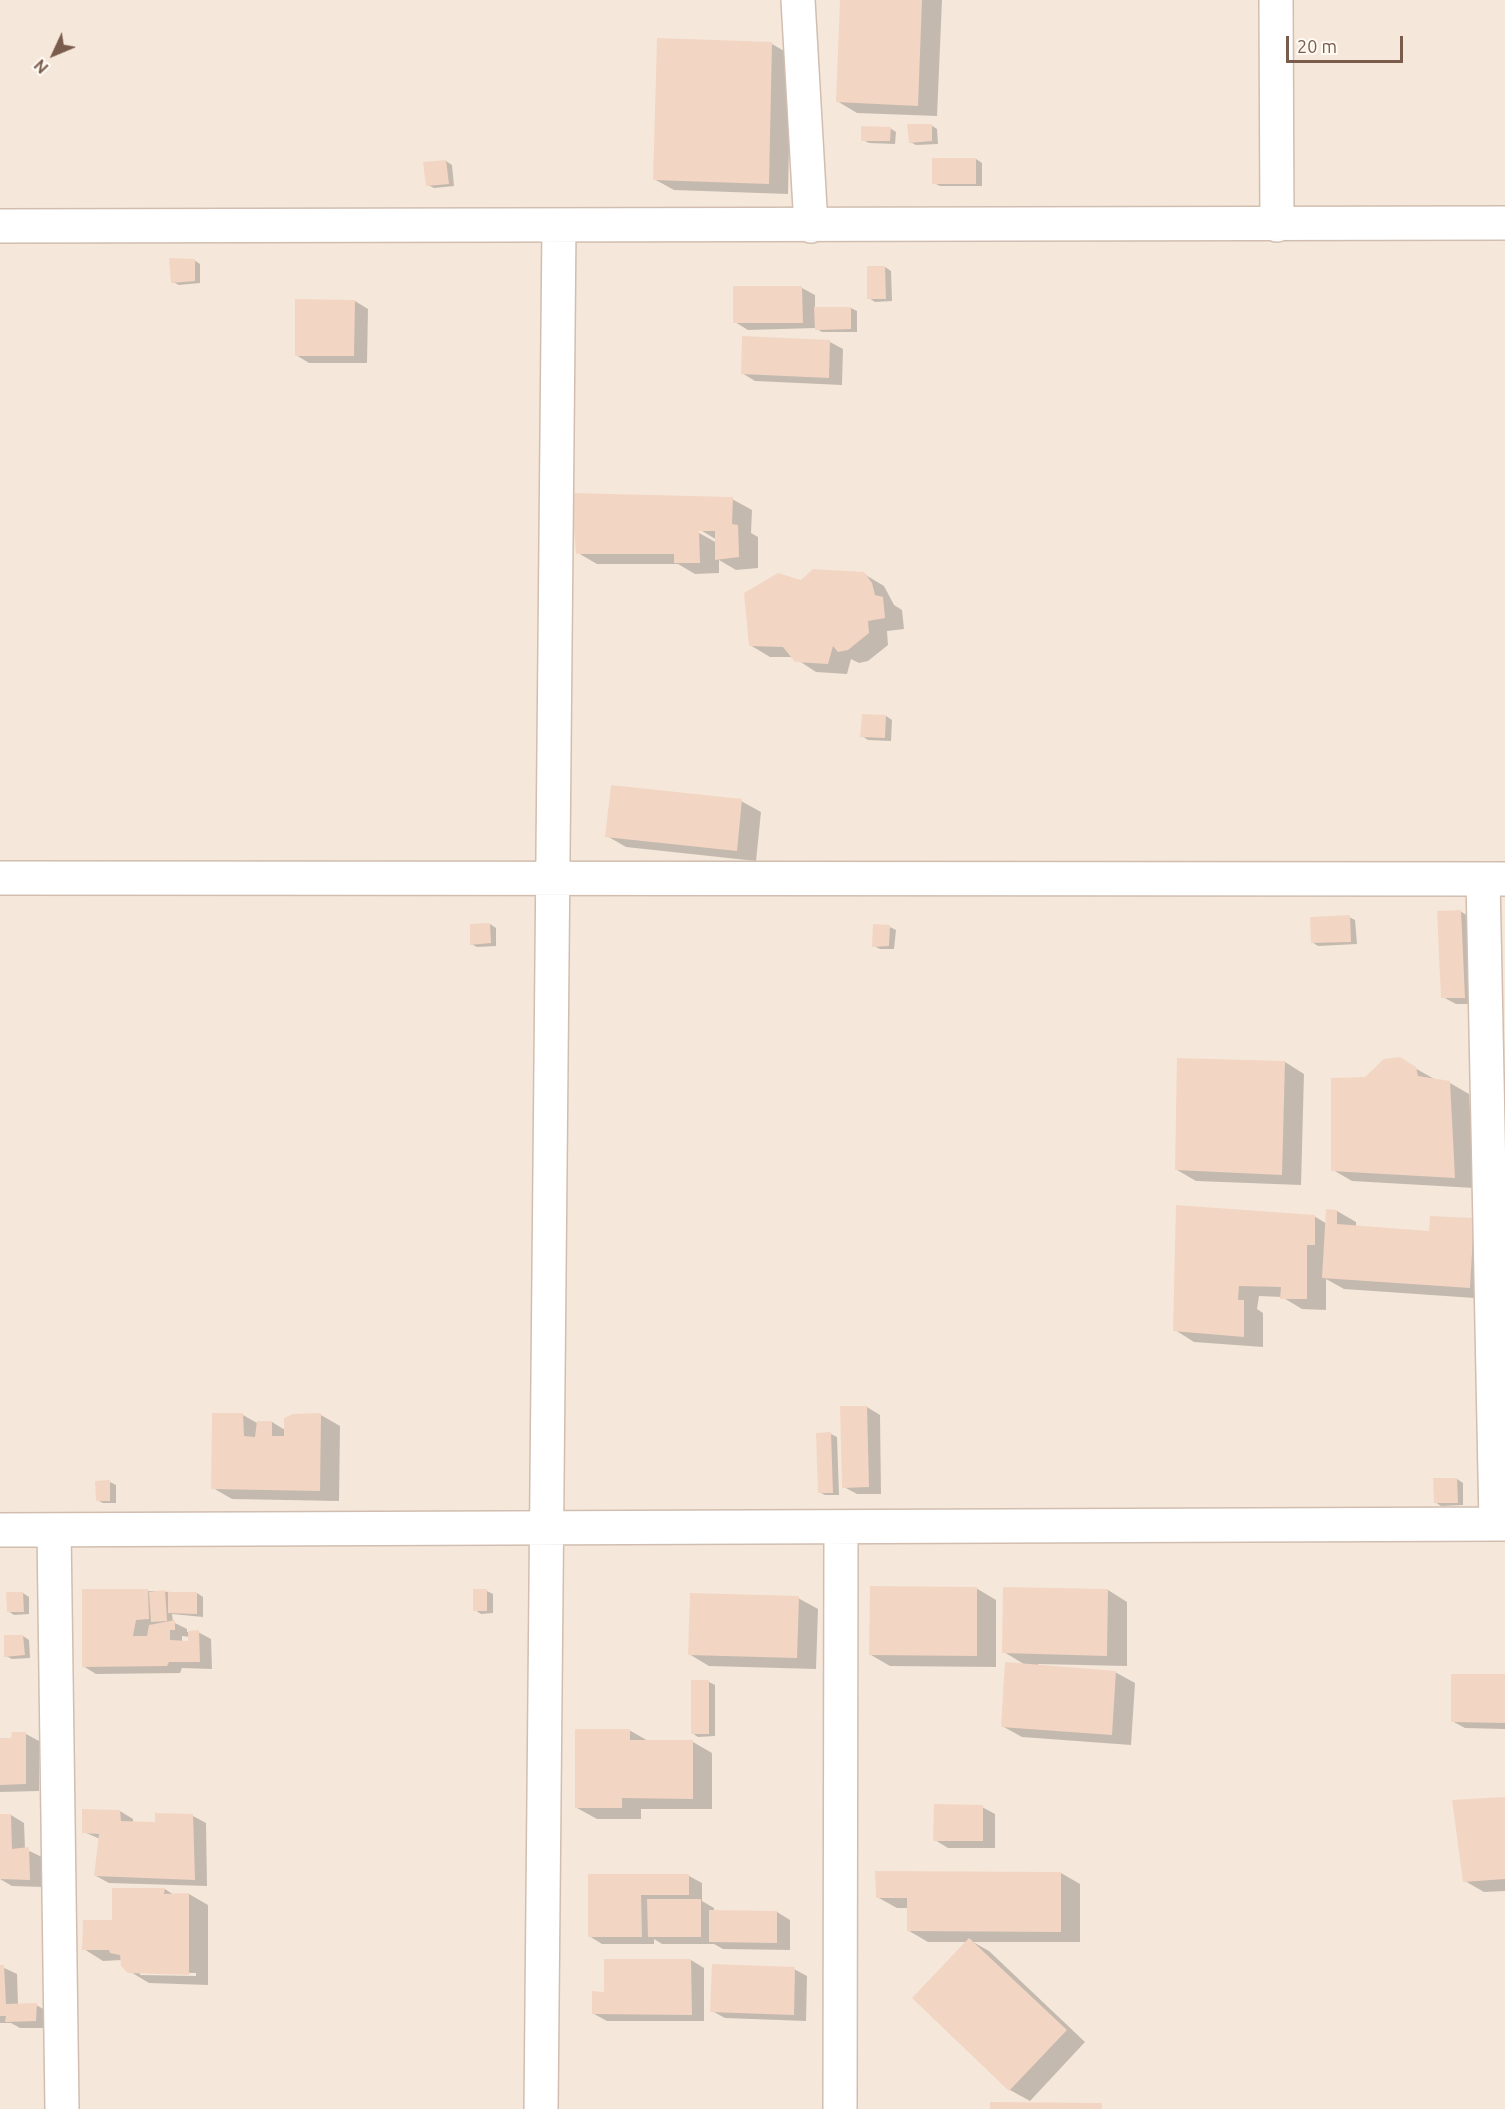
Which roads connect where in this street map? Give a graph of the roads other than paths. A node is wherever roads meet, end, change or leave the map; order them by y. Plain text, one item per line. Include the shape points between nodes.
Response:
1 (798, 0) edge
2 (1275, 0) edge
3 (1505, 223) edge
4 (811, 225) junction
5 (1277, 225) junction
6 (0, 226) edge
7 (559, 226) junction
8 (0, 878) edge
9 (553, 879) junction
10 (1494, 879) edge
11 (1500, 1524) edge
12 (841, 1527) junction
13 (547, 1528) junction
14 (0, 1530) edge
15 (54, 1530) junction
16 (62, 2109) edge
17 (542, 2109) edge
18 (840, 2109) edge

1 - 4 street
2 - 5 street
3 - 5 street
4 - 5 street
4 - 7 street
6 - 7 street
7 - 9 street
8 - 9 street
9 - 10 street
9 - 13 street
10 - 11 street
11 - 12 street
12 - 13 street
12 - 18 street
13 - 15 street
13 - 17 street
14 - 15 street
15 - 16 street

